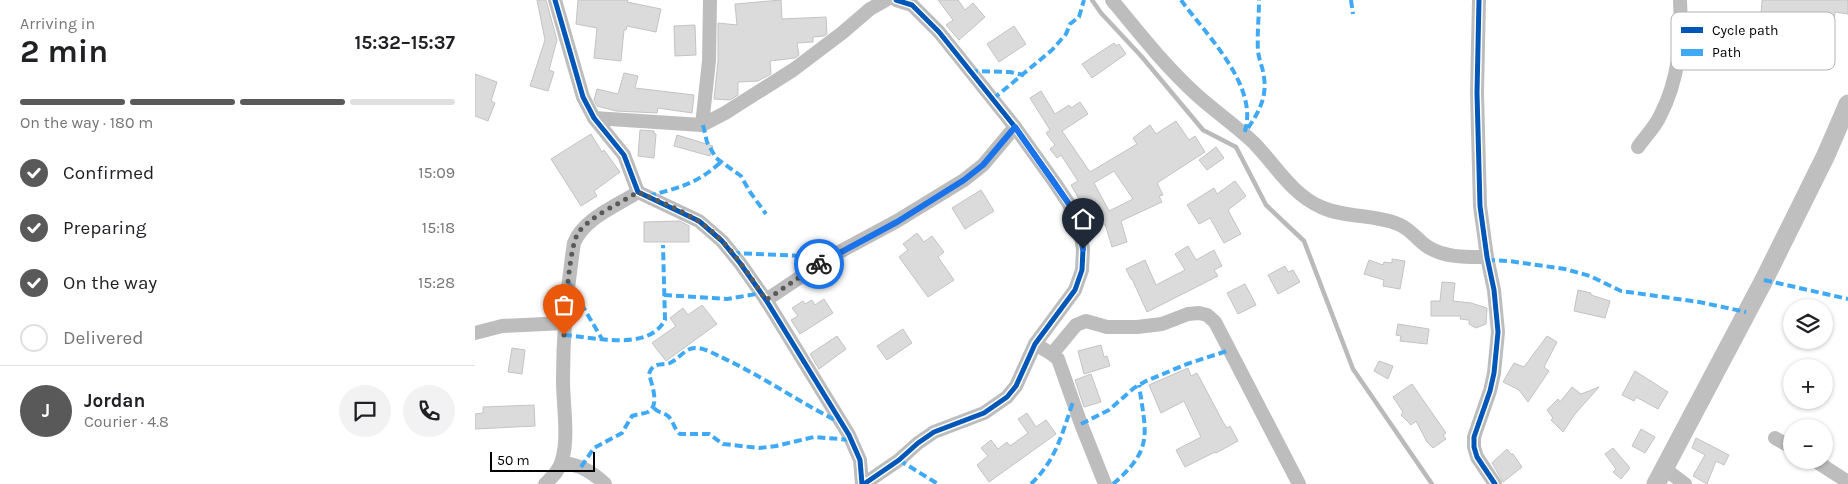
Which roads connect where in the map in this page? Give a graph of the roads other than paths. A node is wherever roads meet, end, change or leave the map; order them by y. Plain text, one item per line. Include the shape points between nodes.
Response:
1 (555, 0) edge
2 (710, 0) edge
3 (886, 0) edge
4 (896, 0) edge
5 (1112, 0) edge
6 (1479, 0) edge
7 (870, 4) edge
8 (1675, 70) edge
9 (1848, 104) edge
10 (594, 118) junction
11 (702, 125) junction
12 (1015, 127) junction
13 (1638, 147) dead end
14 (638, 192) junction
15 (1487, 257) junction
16 (766, 300) junction
17 (565, 323) junction
18 (475, 333) edge
19 (1035, 344) junction
20 (1052, 354) junction
21 (1775, 438) dead end
22 (1783, 442) edge
23 (563, 459) junction
24 (1828, 469) edge
25 (1661, 476) edge
26 (1848, 482) edge
27 (545, 484) edge
28 (605, 484) edge
29 (863, 484) edge
30 (1105, 484) edge
31 (1299, 484) edge
32 (1495, 484) edge
33 (1685, 484) edge

1 - 10 street via 583,97
2 - 11 street via 709,61
3 - 7 street
4 - 12 street via 912,5 923,15
5 - 15 street via 1183,82 1244,134 1289,184 1309,201 1337,212 1397,224 1438,252
6 - 15 street via 1479,179
7 - 11 street via 842,33 793,70
8 - 13 street via 1660,118
9 - 25 street via 1764,280
10 - 11 street
10 - 14 street via 625,155
12 - 16 street via 983,165 964,180 897,222 832,256
12 - 19 street via 1069,204 1079,226 1083,249 1082,270 1075,290
14 - 16 street via 699,221 711,231 740,263
14 - 17 street via 592,220 577,234
15 - 32 street via 1497,315 1498,349 1474,447
16 - 29 street via 849,435 860,460
17 - 18 street via 502,326
17 - 23 street
19 - 20 street
19 - 29 street via 1017,386 1007,397 984,413 934,432
20 - 30 street via 1061,366
20 - 31 street via 1076,324 1086,321 1107,327 1137,327 1162,324 1188,314 1207,315 1215,322
21 - 22 street
23 - 27 street via 557,473
23 - 28 street via 563,463 589,471
24 - 26 street
25 - 33 street

